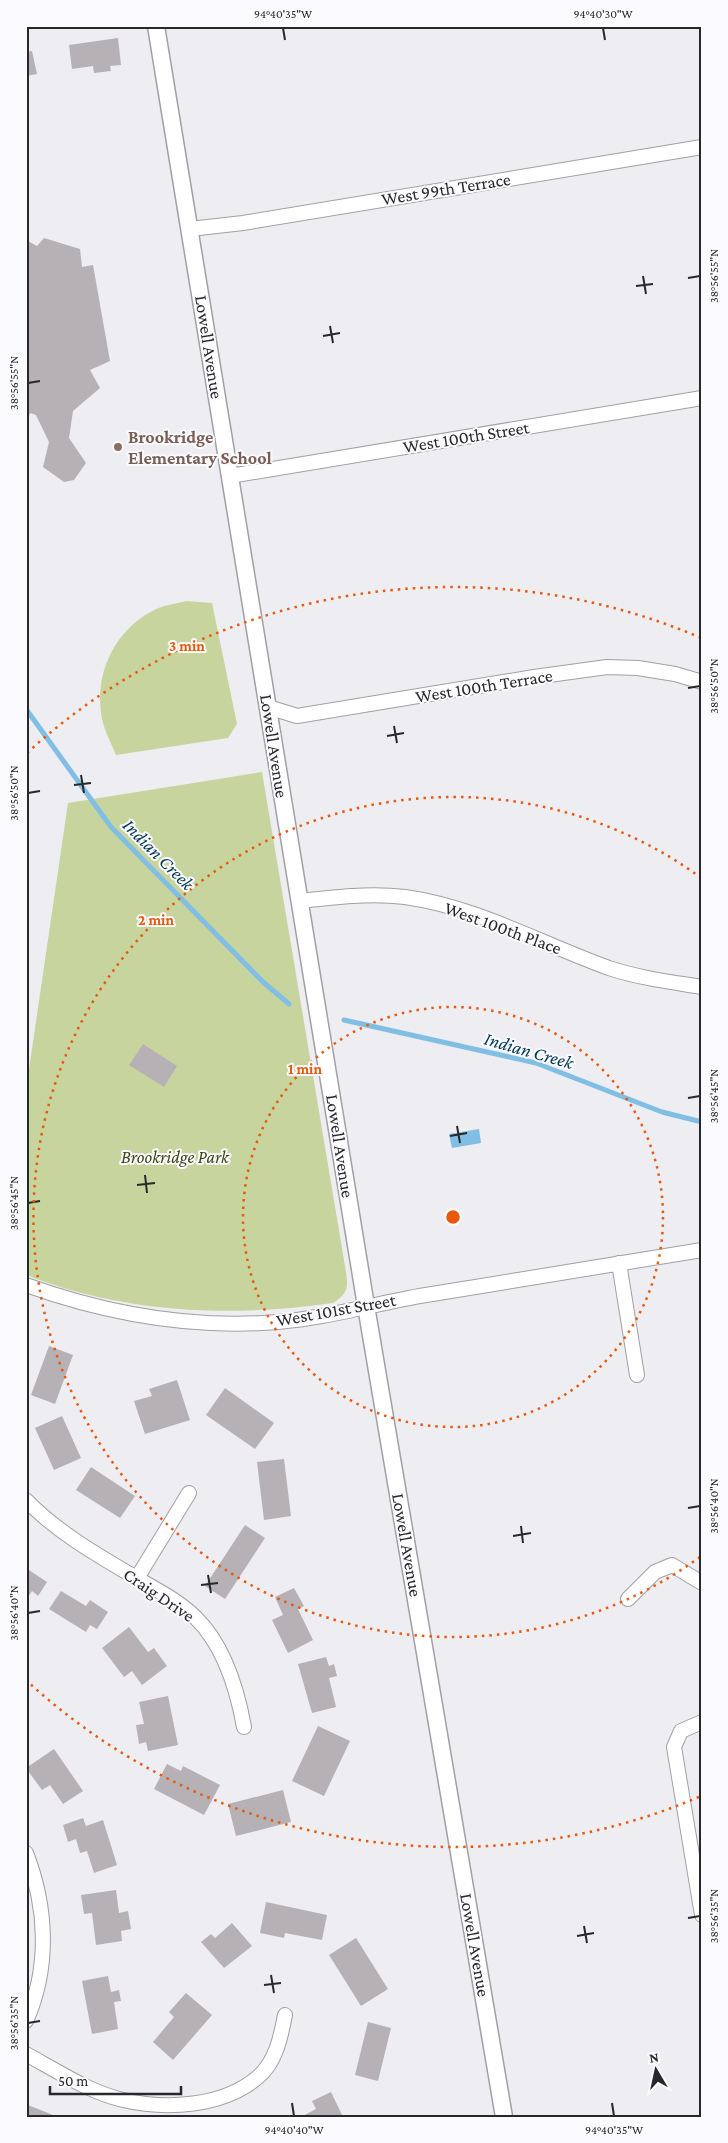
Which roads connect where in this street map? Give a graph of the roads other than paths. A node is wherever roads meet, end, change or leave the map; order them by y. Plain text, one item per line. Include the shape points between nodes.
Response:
1 (156, 26) edge
2 (702, 147) edge
3 (190, 229) junction
4 (702, 398) edge
5 (230, 476) junction
6 (702, 682) edge
7 (268, 707) junction
8 (300, 900) junction
9 (702, 986) edge
10 (702, 1250) edge
11 (619, 1263) junction
12 (26, 1285) edge
13 (366, 1306) junction
14 (636, 1375) dead end
15 (189, 1493) dead end
16 (26, 1500) edge
17 (137, 1578) junction
18 (702, 1582) edge
19 (628, 1599) dead end
20 (702, 1722) edge
21 (244, 1726) dead end
22 (26, 1853) edge
23 (702, 1916) edge
24 (285, 2015) dead end
25 (26, 2021) edge
26 (26, 2054) edge
27 (504, 2117) edge

1 - 3 street, Lowell Avenue
2 - 3 street, West 99th Terrace
3 - 5 street, Lowell Avenue
4 - 5 street, West 100th Street
5 - 7 street, Lowell Avenue
6 - 7 street, West 100th Terrace via 638,668 607,667 297,716
7 - 8 street, Lowell Avenue
8 - 9 street, West 100th Place via 372,895 406,897 486,918 610,968 659,981
8 - 13 street, Lowell Avenue
10 - 11 street, West 101st Street
11 - 13 street, West 101st Street
11 - 14 street
12 - 13 street, West 101st Street via 92,1306 151,1318 224,1324 278,1322
13 - 27 street, Lowell Avenue
15 - 17 street
16 - 17 street, Craig Drive via 44,1518
17 - 21 street, Craig Drive via 180,1604 207,1630 230,1674 240,1701
18 - 19 street via 672,1565 656,1572
20 - 23 street via 681,1731 674,1747
22 - 25 street via 35,1876 44,1933 40,1976
24 - 26 street via 277,2050 260,2076 213,2099 183,2104 151,2105 122,2100

